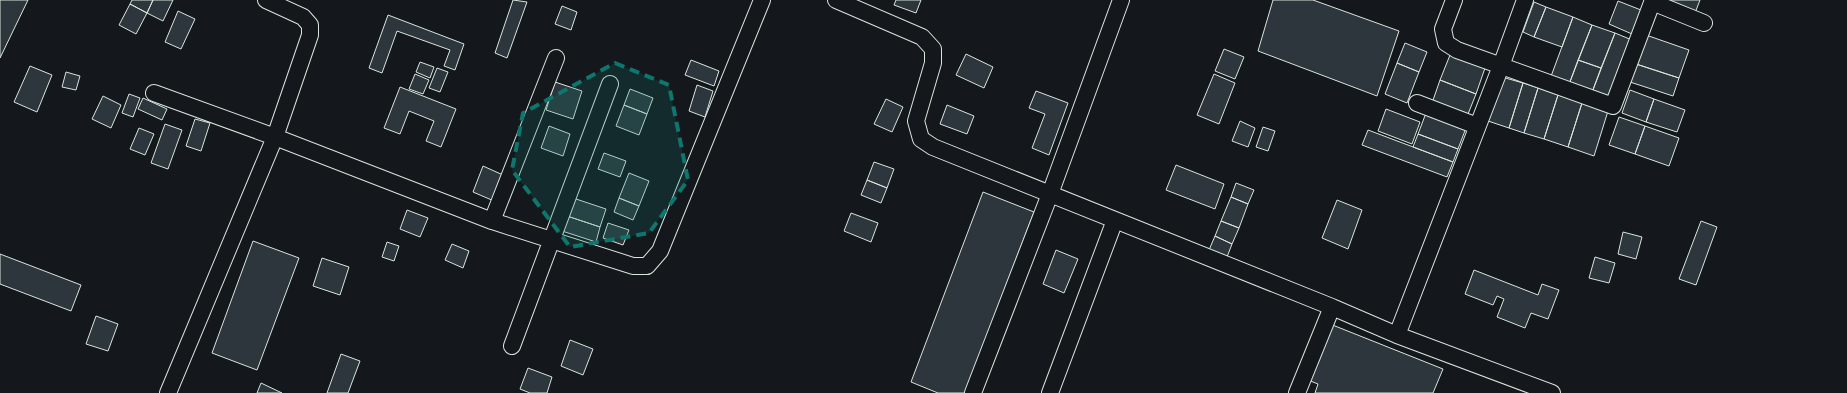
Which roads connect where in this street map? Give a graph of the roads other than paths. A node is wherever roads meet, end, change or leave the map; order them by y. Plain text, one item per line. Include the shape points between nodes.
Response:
1 (266, 0) edge
2 (762, 0) edge
3 (836, 0) edge
4 (1121, 0) edge
5 (1454, 0) edge
6 (1525, 0) edge
7 (1652, 1) edge
8 (858, 4) edge
9 (1704, 23) dead end
10 (556, 58) dead end
11 (1501, 66) junction
12 (610, 84) dead end
13 (154, 94) dead end
14 (1418, 103) dead end
15 (1477, 126) junction
16 (275, 137) junction
17 (1050, 194) junction
18 (1115, 220) junction
19 (492, 221) junction
20 (552, 241) junction
21 (1332, 307) junction
22 (1397, 335) junction
23 (512, 346) dead end
24 (168, 393) edge
25 (973, 393) edge
26 (1050, 393) edge
27 (1297, 393) edge
28 (1552, 393) edge

1 - 16 street via 303,17 310,25 310,35
2 - 20 street via 660,251 647,266 633,266
3 - 8 street
4 - 17 street
5 - 11 street via 1443,29 1446,43
6 - 11 street
7 - 9 street
7 - 11 street via 1613,106
8 - 17 street via 922,37 933,49 933,63 916,121 921,139 933,147
10 - 19 street
11 - 15 street
12 - 20 street
13 - 16 street
14 - 15 street
15 - 22 street
16 - 19 street
16 - 24 street
17 - 18 street
17 - 25 street
18 - 21 street
18 - 26 street
19 - 20 street
20 - 23 street
21 - 22 street
21 - 27 street
22 - 28 street

